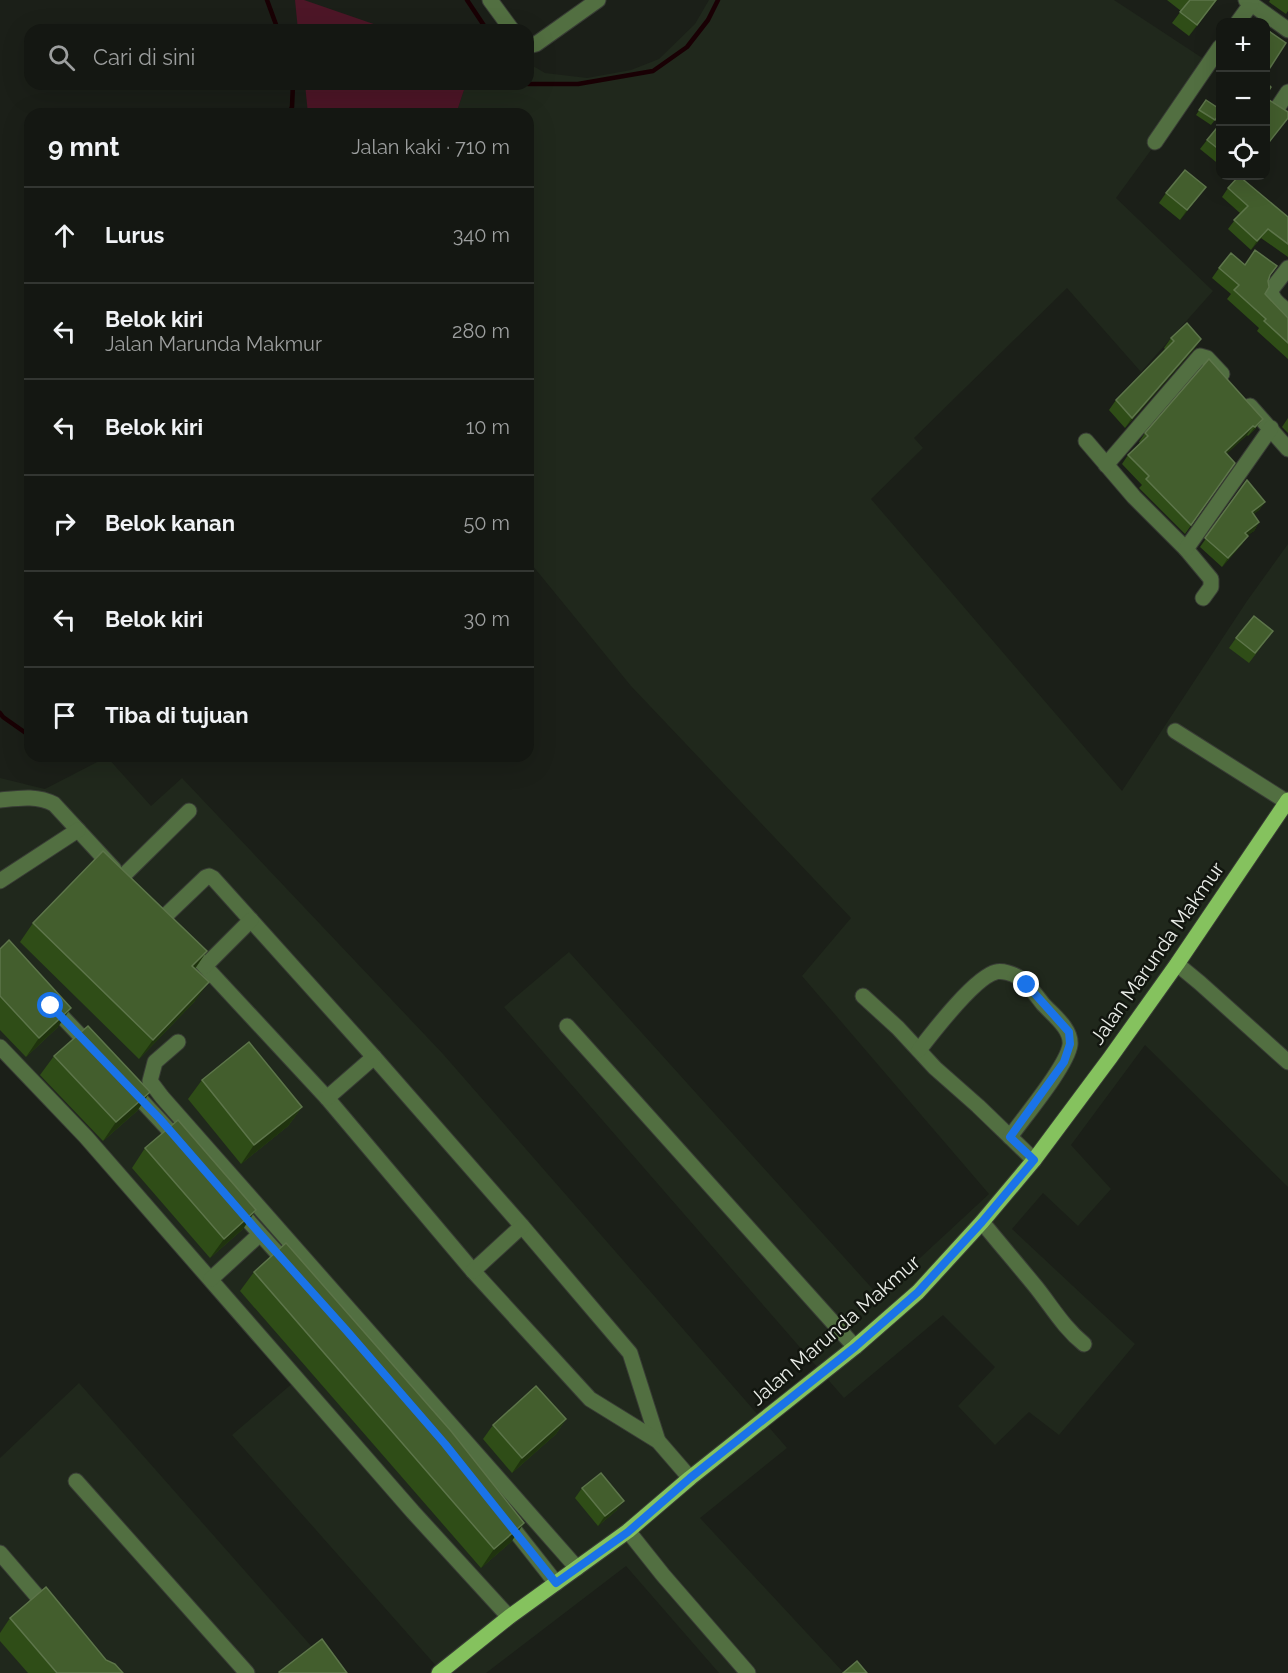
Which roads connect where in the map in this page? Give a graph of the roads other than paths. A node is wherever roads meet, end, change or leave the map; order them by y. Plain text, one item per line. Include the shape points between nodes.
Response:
1 (490, 0) edge
2 (598, 0) edge
3 (1248, 2) edge
4 (1240, 18) edge
5 (508, 24) edge
6 (1288, 30) edge
7 (534, 44) edge
8 (1216, 54) edge
9 (1288, 92) edge
10 (1278, 107) edge
11 (1155, 142) dead end
12 (1288, 268) edge
13 (1288, 311) edge
14 (1270, 428) junction
15 (1086, 441) dead end
16 (1288, 449) edge
17 (1106, 465) junction
18 (1186, 549) junction
19 (1203, 598) dead end
20 (1175, 731) dead end
21 (0, 800) edge
22 (1287, 801) edge
23 (189, 812) dead end
24 (78, 830) junction
25 (0, 881) edge
26 (251, 920) junction
27 (1177, 964) junction
28 (204, 966) junction
29 (863, 996) dead end
30 (44, 998) edge
31 (567, 1026) dead end
32 (178, 1042) dead end
33 (0, 1047) edge
34 (919, 1050) junction
35 (374, 1057) junction
36 (101, 1058) edge
37 (1288, 1062) edge
38 (118, 1075) edge
39 (327, 1098) junction
40 (1010, 1137) junction
41 (190, 1154) edge
42 (1034, 1160) junction
43 (229, 1199) edge
44 (982, 1222) junction
45 (522, 1226) junction
46 (260, 1234) junction
47 (473, 1271) junction
48 (299, 1278) edge
49 (211, 1279) junction
50 (1084, 1344) dead end
51 (855, 1347) junction
52 (658, 1441) junction
53 (690, 1478) junction
54 (76, 1481) dead end
55 (496, 1508) edge
56 (628, 1532) junction
57 (0, 1553) edge
58 (577, 1568) junction
59 (556, 1583) junction
60 (509, 1617) junction
61 (58, 1621) edge
62 (247, 1673) edge
63 (439, 1673) edge
64 (748, 1673) edge

1 - 5 street
2 - 7 street
3 - 4 street
3 - 6 street
8 - 11 street
9 - 10 street
12 - 13 street via 1271,290 1271,295
14 - 16 street
14 - 17 street via 1207,358 1200,356
14 - 18 street
15 - 17 street
17 - 18 street
18 - 19 street via 1212,581
20 - 22 street
21 - 24 street via 43,798
22 - 27 main road, Jalan Marunda Makmur
23 - 24 street via 126,882
24 - 25 street
26 - 28 street
26 - 28 street via 213,878 206,877 165,924
26 - 35 street
27 - 37 street
27 - 42 main road, Jalan Marunda Makmur
28 - 39 street
29 - 34 street
30 - 36 street
31 - 51 street
32 - 58 street via 155,1062 150,1081 162,1097
33 - 49 street via 86,1137
34 - 40 street
34 - 40 street via 985,978 1005,973 1027,985 1069,1032 1070,1044 1064,1062
35 - 39 street
35 - 45 street
38 - 41 street
39 - 47 street
40 - 42 street
42 - 44 main road, Jalan Marunda Makmur
43 - 46 street
44 - 50 street via 1058,1318
44 - 51 main road, Jalan Marunda Makmur via 918,1292
45 - 47 street
45 - 52 street via 630,1353
46 - 48 street
46 - 49 street
47 - 52 street via 590,1399
49 - 60 street via 412,1512
51 - 53 main road, Jalan Marunda Makmur
52 - 53 street
53 - 56 main road, Jalan Marunda Makmur
54 - 62 street
55 - 59 street
56 - 58 main road, Jalan Marunda Makmur
56 - 64 street
57 - 61 street
58 - 59 main road, Jalan Marunda Makmur
59 - 60 main road, Jalan Marunda Makmur
60 - 63 main road, Jalan Marunda Makmur

